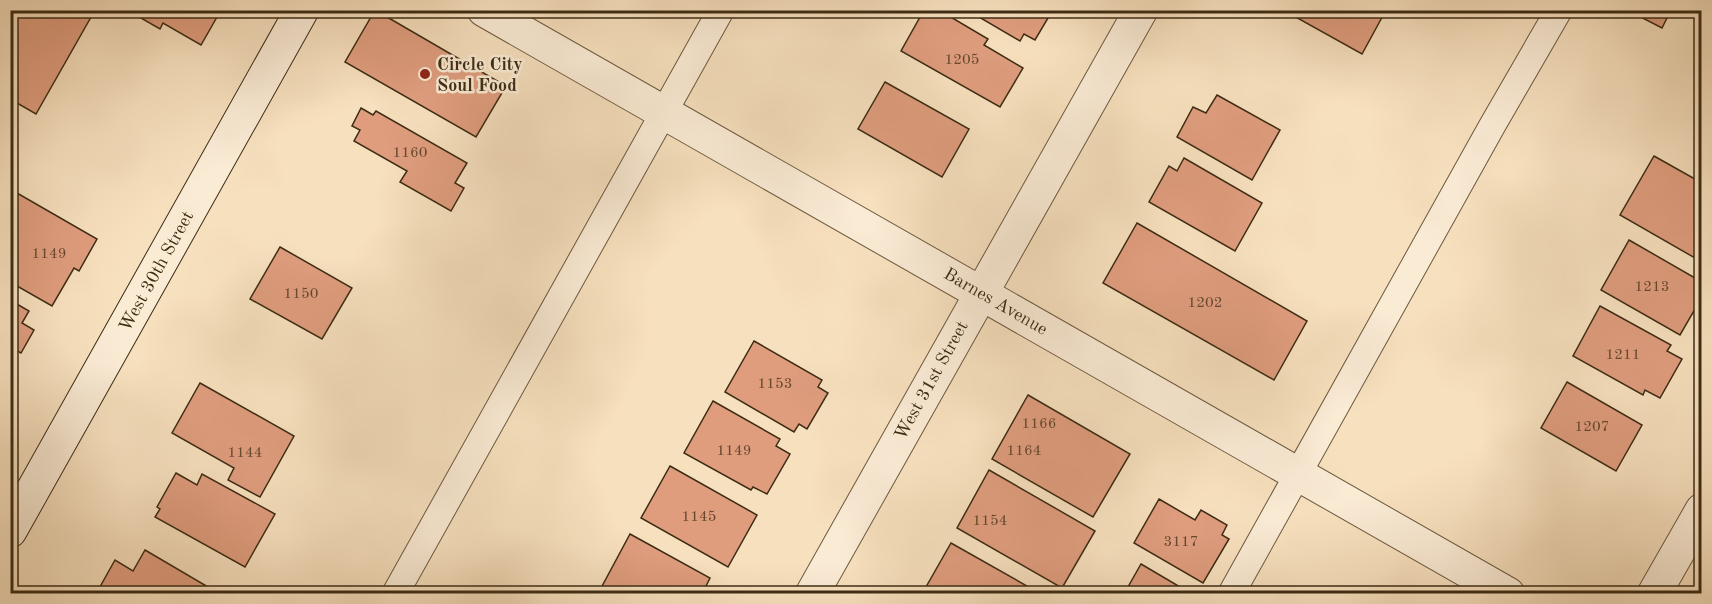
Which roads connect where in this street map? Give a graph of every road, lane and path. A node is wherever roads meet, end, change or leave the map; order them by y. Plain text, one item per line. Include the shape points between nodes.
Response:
1 (302, 10) edge
2 (484, 10) edge
3 (721, 10) edge
4 (1141, 10) edge
5 (1559, 10) edge
6 (663, 112) junction
7 (980, 292) junction
8 (1299, 474) junction
9 (1701, 510) edge
10 (10, 531) edge
11 (395, 594) edge
12 (812, 594) edge
13 (1231, 594) edge
14 (1508, 594) edge
15 (1654, 594) edge

1 - 10 street, West 30th Street
2 - 6 street, Barnes Avenue
3 - 6 lane
4 - 7 street, West 31st Street
5 - 8 lane
6 - 7 street, Barnes Avenue
6 - 11 lane
7 - 8 street, Barnes Avenue
7 - 12 street, West 31st Street
8 - 13 lane
8 - 14 street, Barnes Avenue
9 - 15 street

